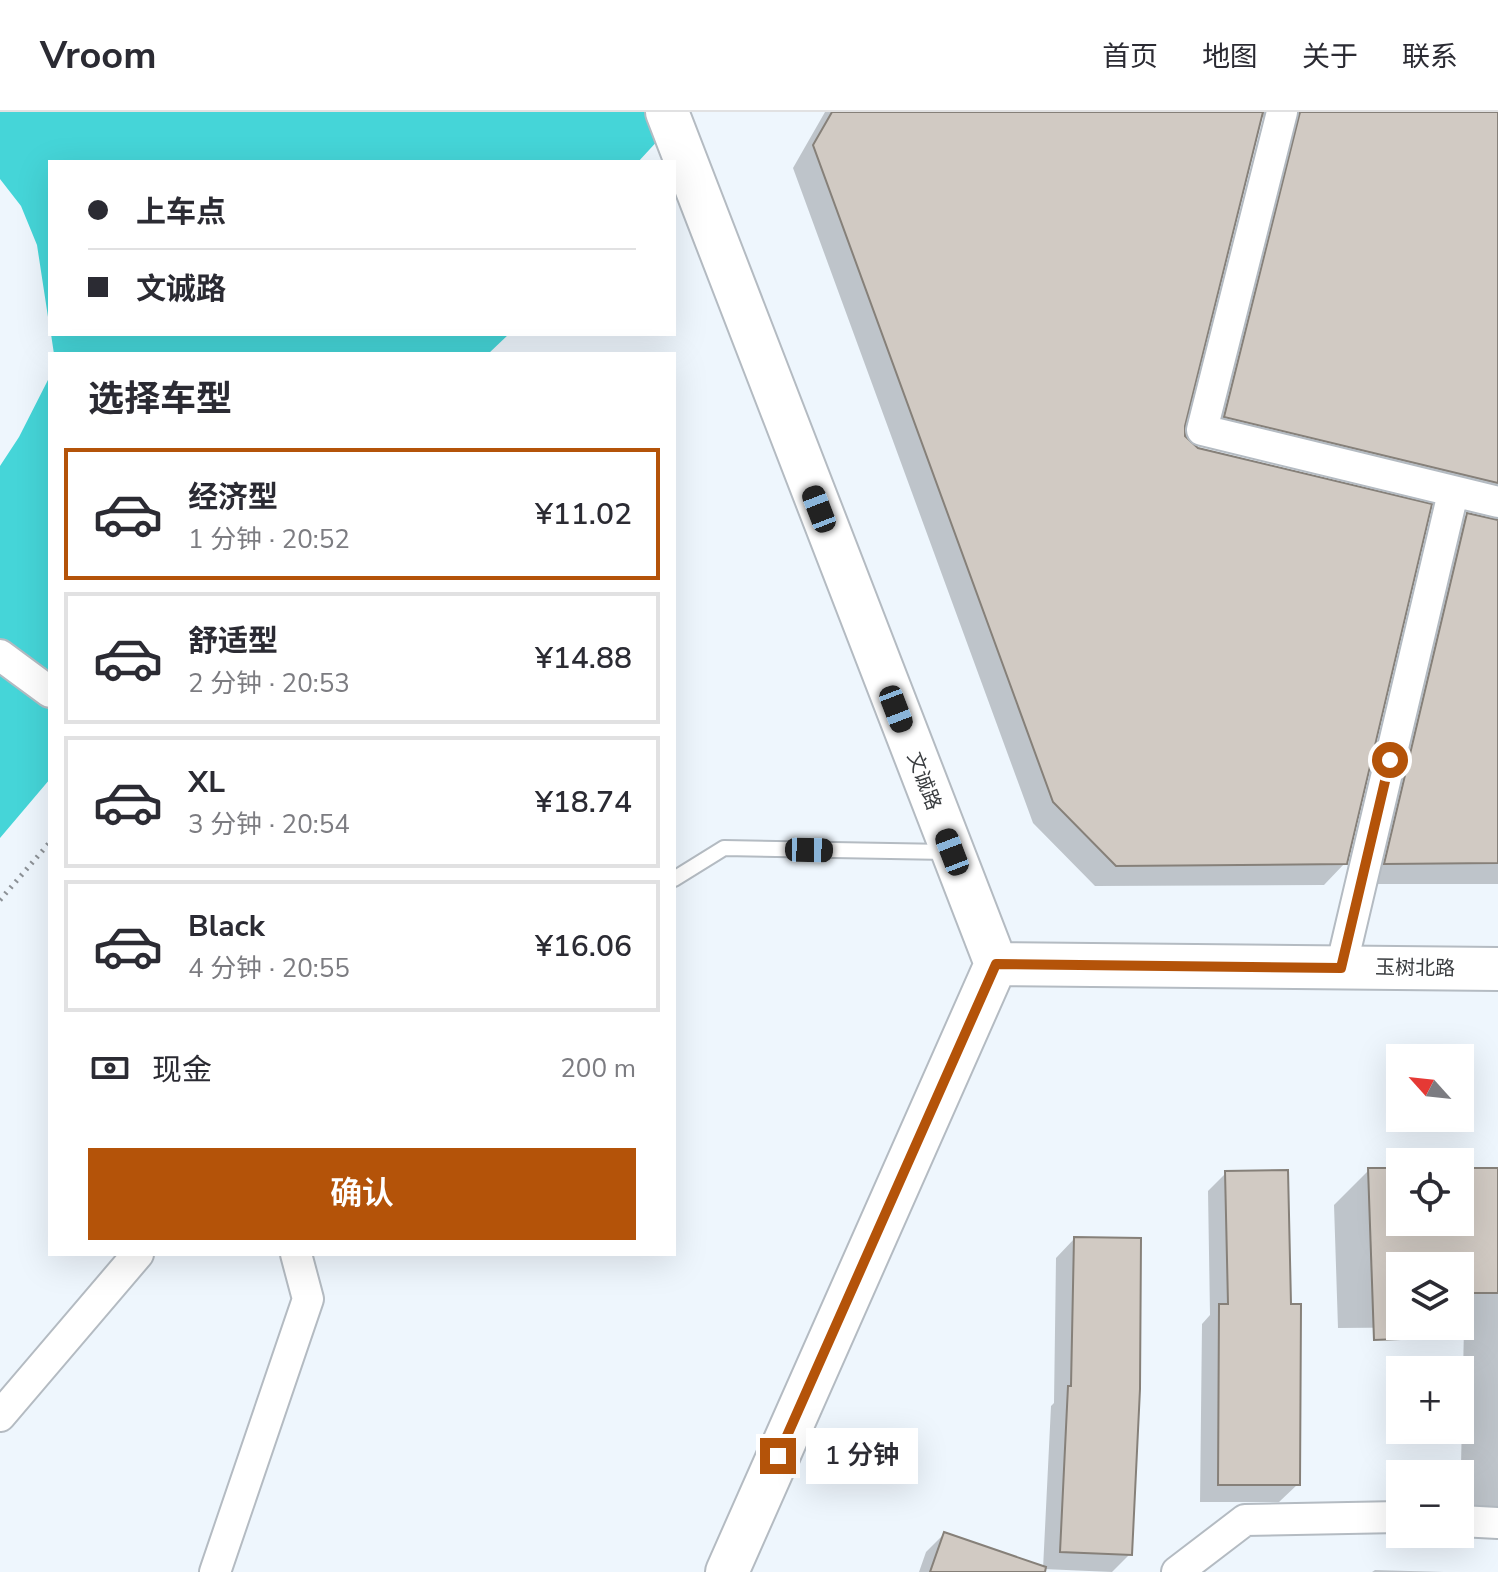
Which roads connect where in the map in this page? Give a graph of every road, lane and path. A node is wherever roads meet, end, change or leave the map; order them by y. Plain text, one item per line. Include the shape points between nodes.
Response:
1 (667, 112) edge
2 (1282, 112) edge
3 (1453, 493) junction
4 (1498, 502) edge
5 (0, 655) edge
6 (48, 691) edge
7 (48, 844) edge
8 (952, 852) junction
9 (676, 878) edge
10 (0, 900) edge
11 (996, 964) junction
12 (1341, 968) junction
13 (1498, 969) edge
14 (136, 1256) edge
15 (297, 1256) edge
16 (0, 1416) edge
17 (1386, 1517) edge
18 (1474, 1522) edge
19 (1498, 1523) edge
20 (215, 1572) edge
21 (727, 1572) edge
22 (1177, 1572) edge

1 - 8 street, 文诚路
2 - 3 street via 1202,430
3 - 4 street
3 - 12 street
5 - 6 street
7 - 10 path
8 - 9 lane via 724,848
8 - 11 street, 文诚路
11 - 12 street, 玉树北路
11 - 21 street
12 - 13 street, 玉树北路
14 - 16 street
15 - 20 street via 308,1299
17 - 22 street via 1245,1520
18 - 19 street

